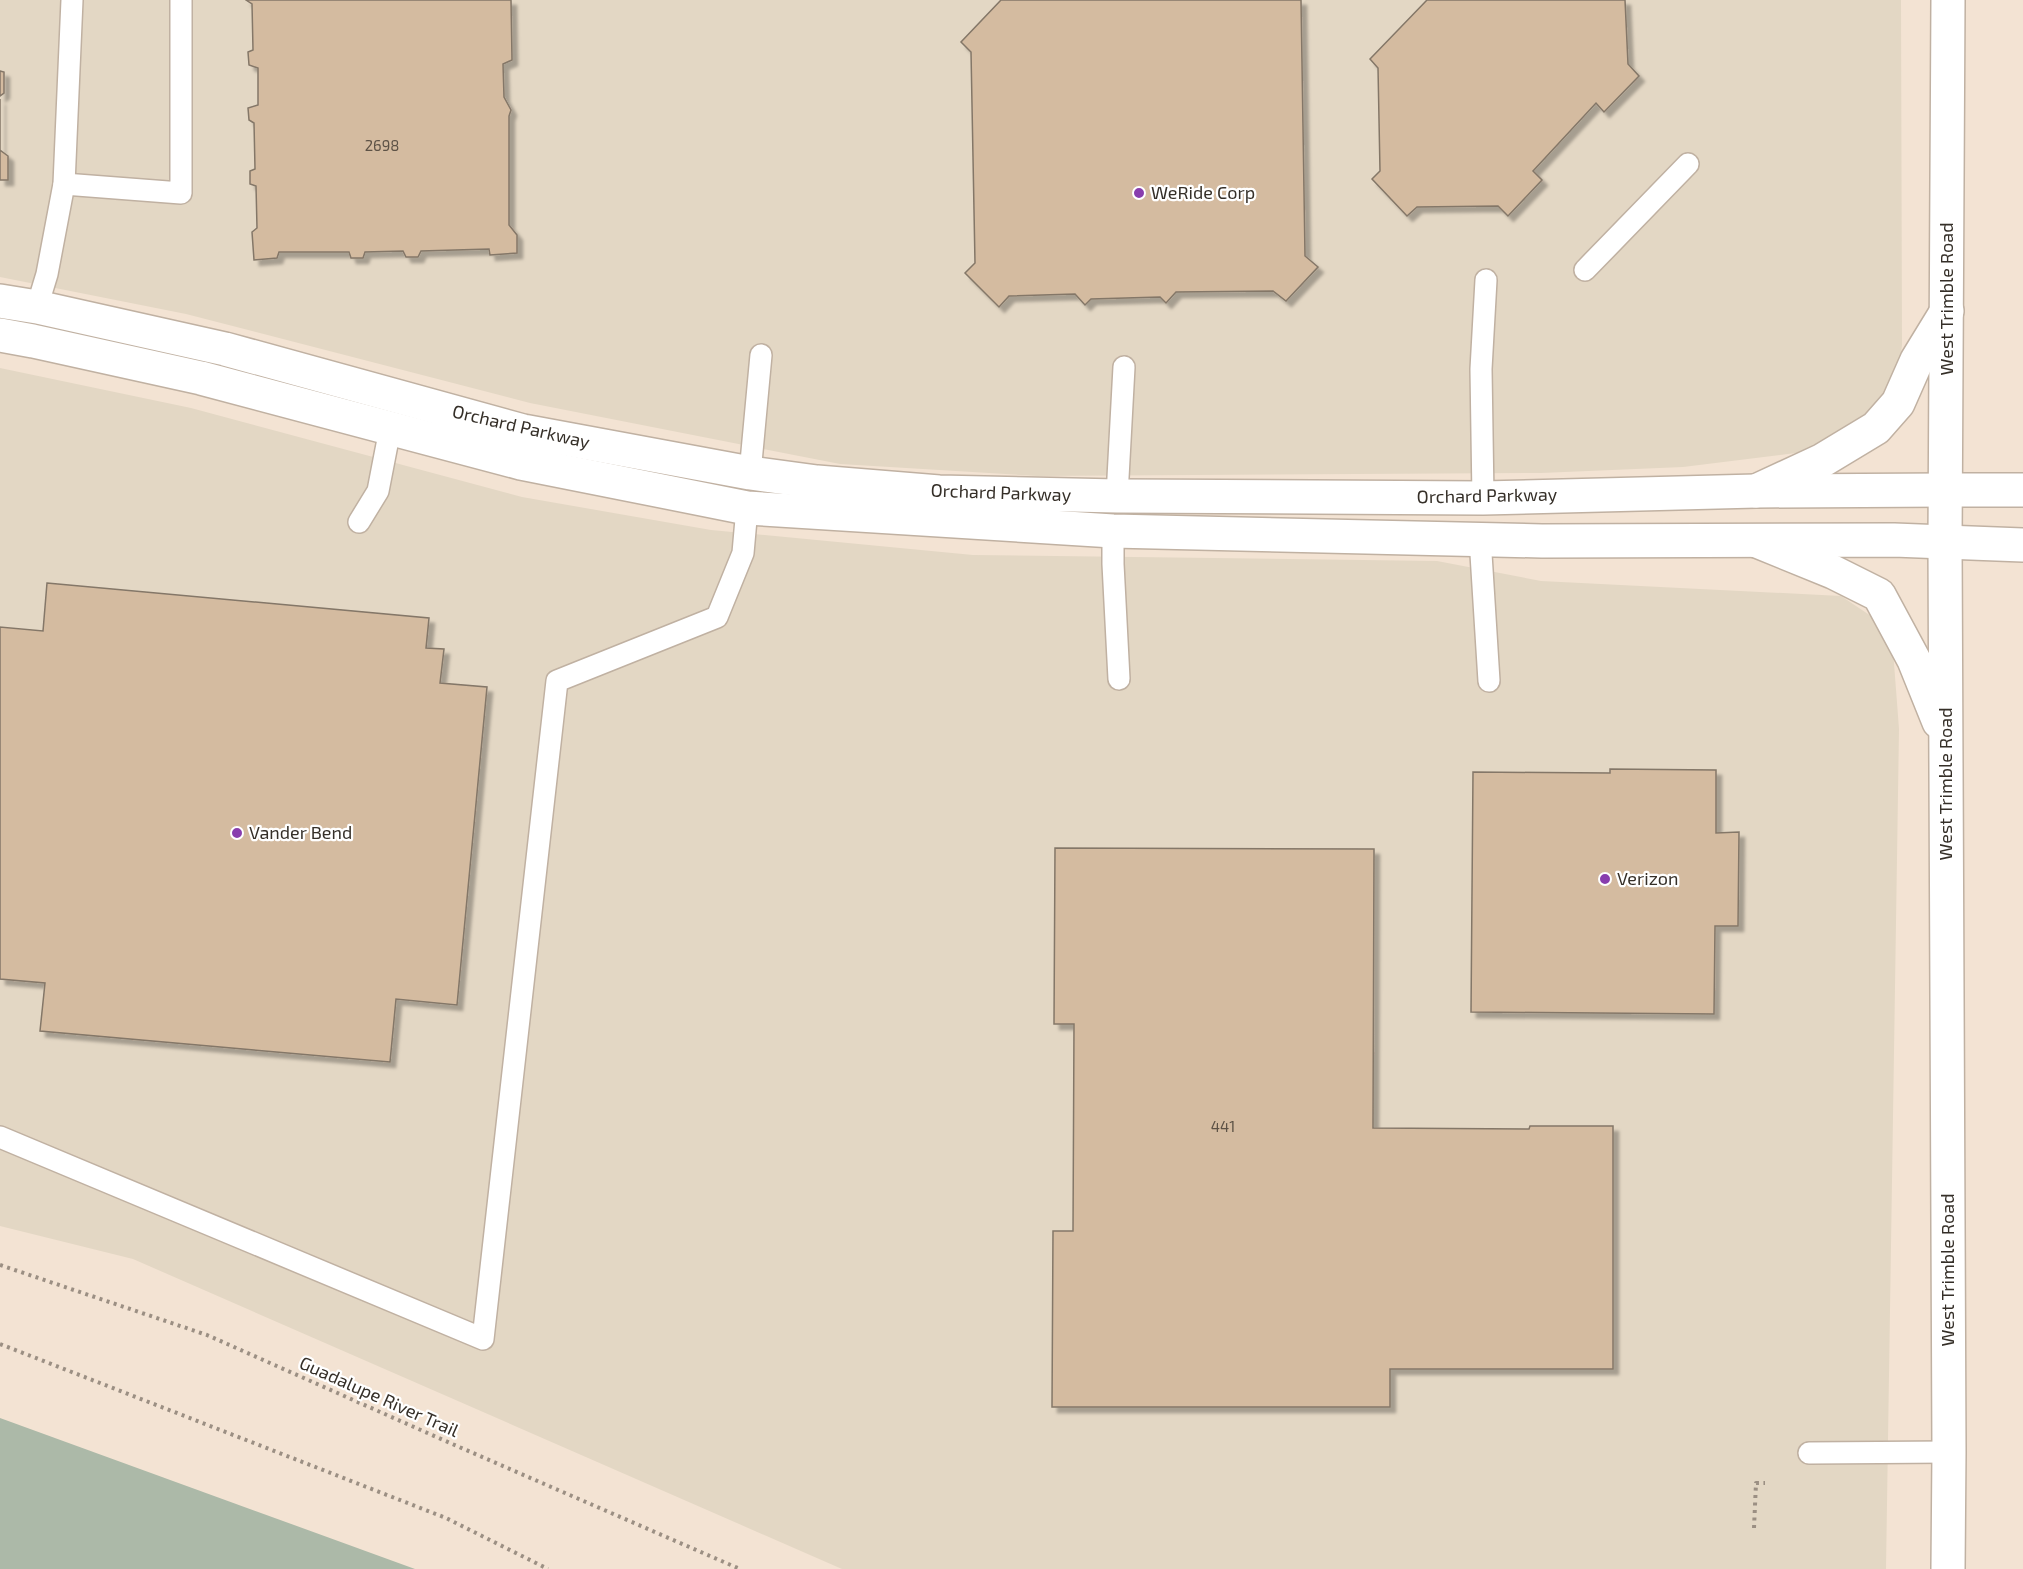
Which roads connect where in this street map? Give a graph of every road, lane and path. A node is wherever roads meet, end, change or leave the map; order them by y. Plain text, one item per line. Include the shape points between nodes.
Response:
1 (72, 0) edge
2 (181, 0) edge
3 (1948, 0) edge
4 (1688, 164) dead end
5 (64, 184) junction
6 (1585, 270) dead end
7 (1486, 280) dead end
8 (0, 302) edge
9 (37, 307) junction
10 (1948, 309) junction
11 (0, 335) edge
12 (33, 340) junction
13 (761, 355) dead end
14 (1124, 367) dead end
15 (399, 397) junction
16 (390, 429) junction
17 (750, 473) junction
18 (1946, 490) junction
19 (2023, 490) edge
20 (1756, 491) junction
21 (1117, 496) junction
22 (1483, 498) junction
23 (747, 508) junction
24 (359, 522) dead end
25 (1113, 531) junction
26 (1480, 538) junction
27 (1757, 541) junction
28 (1945, 542) junction
29 (2023, 545) edge
30 (1119, 679) dead end
31 (1489, 681) dead end
32 (1945, 739) junction
33 (0, 1137) edge
34 (0, 1265) edge
35 (0, 1344) edge
36 (1949, 1452) junction
37 (1809, 1453) dead end
38 (1765, 1483) dead end
39 (1754, 1528) dead end
40 (548, 1569) edge
41 (740, 1569) edge
42 (1948, 1569) edge

1 - 5 lane
2 - 5 lane via 180,194
3 - 10 main road, West Trimble Road
4 - 6 lane
5 - 9 lane
7 - 22 lane via 1480,369
8 - 9 main road, Orchard Parkway
9 - 12 main road
9 - 15 main road, Orchard Parkway via 225,349
10 - 18 main road, West Trimble Road
10 - 20 main road via 1917,360 1898,403 1875,428 1823,460
11 - 12 main road, Orchard Parkway
12 - 16 main road, Orchard Parkway via 201,378
13 - 17 lane
14 - 21 lane
15 - 16 main road
15 - 17 main road, Orchard Parkway via 523,431
16 - 23 main road, Orchard Parkway via 521,463
16 - 24 lane via 378,491
17 - 21 main road, Orchard Parkway via 939,492
17 - 23 main road
18 - 19 main road, Orchard Parkway
18 - 20 main road, Orchard Parkway
18 - 28 main road, West Trimble Road
20 - 22 main road, Orchard Parkway
21 - 22 main road, Orchard Parkway
21 - 25 main road
22 - 26 main road
23 - 25 main road, Orchard Parkway
23 - 33 lane via 744,553 717,617 557,681 483,1340
25 - 26 main road, Orchard Parkway
25 - 30 lane
26 - 27 main road, Orchard Parkway
26 - 31 lane
27 - 28 main road, Orchard Parkway
27 - 32 main road via 1879,595 1914,660
28 - 29 main road, Orchard Parkway
28 - 32 main road, West Trimble Road
32 - 36 main road, West Trimble Road
34 - 41 path, Guadalupe River Trail via 207,1335
35 - 40 path via 446,1518
36 - 37 lane
36 - 42 main road, West Trimble Road
38 - 39 path via 1756,1483

